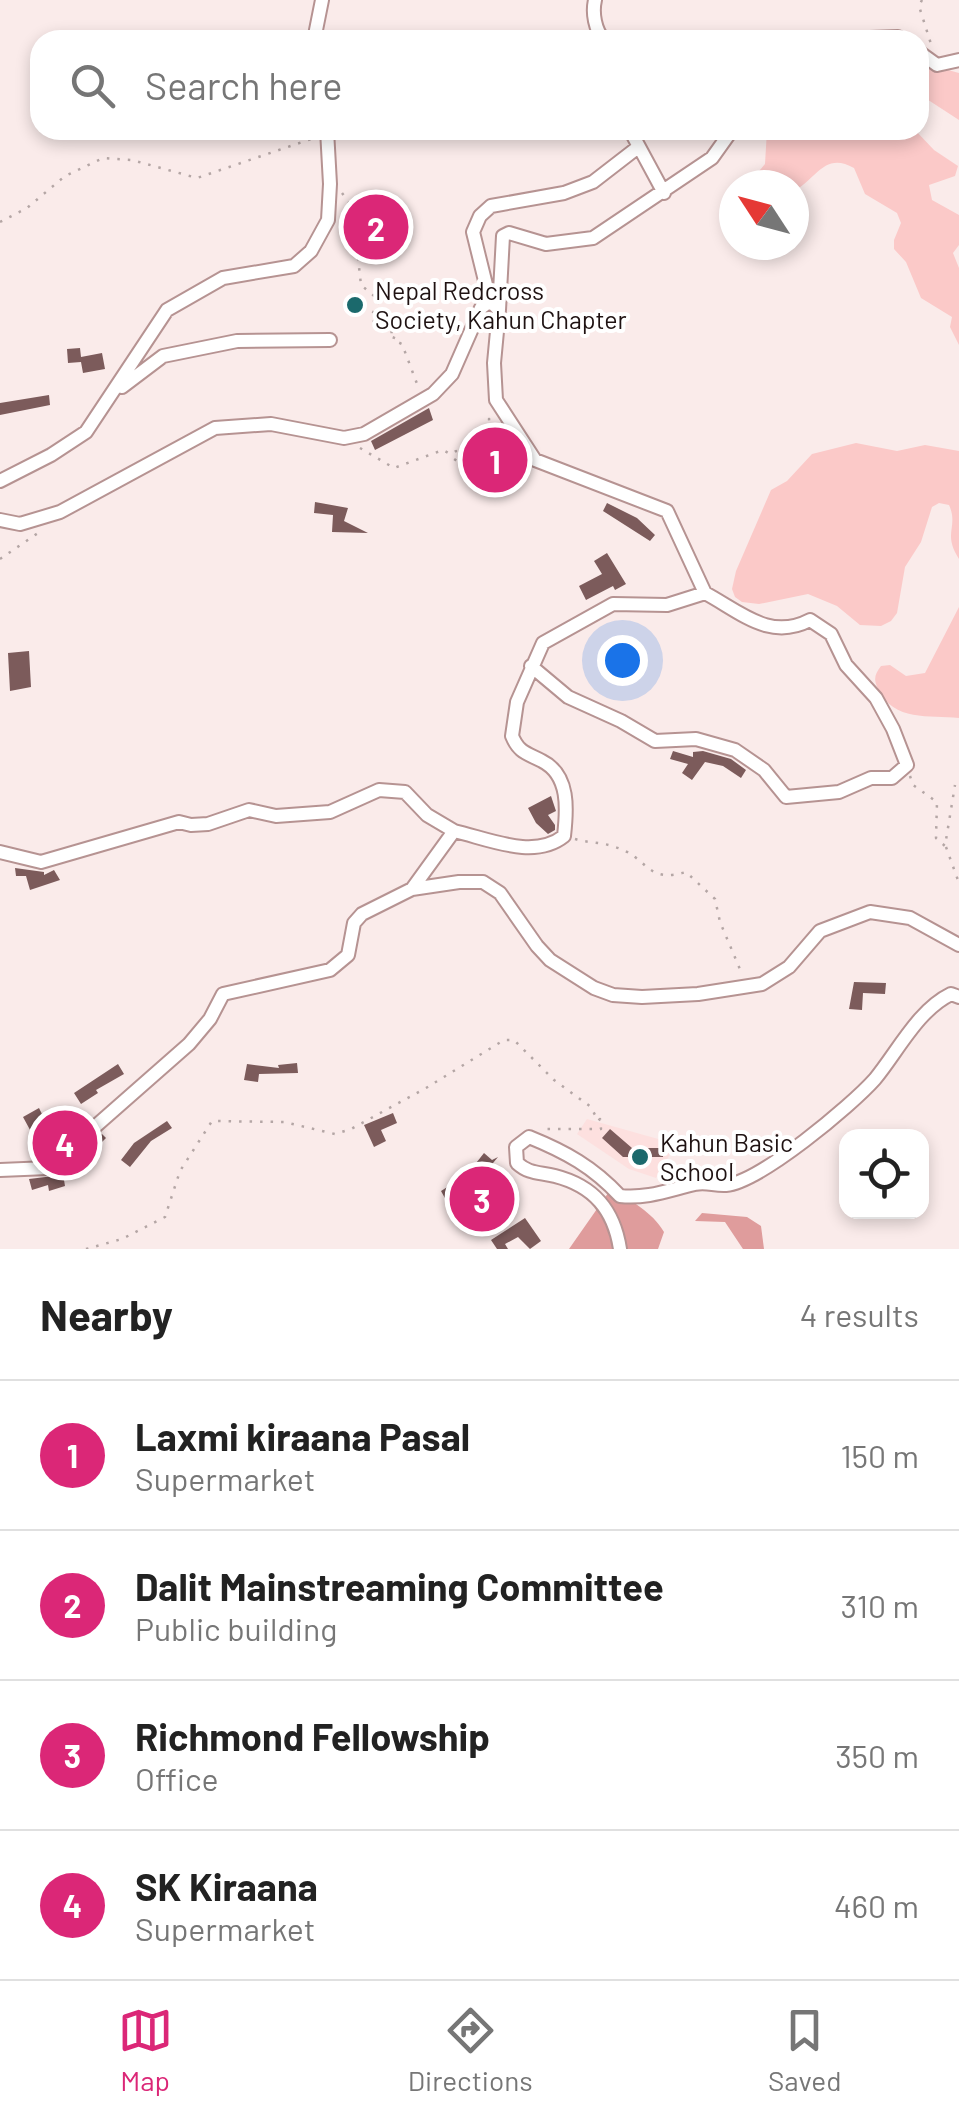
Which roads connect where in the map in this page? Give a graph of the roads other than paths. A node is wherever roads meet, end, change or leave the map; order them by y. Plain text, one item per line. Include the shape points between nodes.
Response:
1 (322, 0) edge
2 (595, 0) edge
3 (316, 30) edge
4 (598, 30) edge
5 (929, 59) edge
6 (959, 60) edge
7 (328, 140) edge
8 (634, 140) edge
9 (725, 140) edge
10 (637, 148) junction
11 (664, 193) junction
12 (495, 305) junction
13 (330, 340) dead end
14 (116, 392) junction
15 (0, 481) edge
16 (0, 520) edge
17 (706, 593) junction
18 (531, 666) junction
19 (454, 831) junction
20 (0, 852) edge
21 (412, 890) junction
22 (959, 945) edge
23 (959, 997) edge
24 (0, 1170) edge
25 (620, 1249) edge

1 - 3 street
2 - 4 street
5 - 6 street via 937,65
7 - 14 street via 328,220 311,252 294,266 222,278 167,310
8 - 10 street
9 - 11 street via 712,158
10 - 11 street
10 - 12 street via 592,182 490,206 480,216 473,232
11 - 12 street via 593,238 546,244 502,236
12 - 16 street via 481,308 452,374 364,434 344,438 271,424 216,428 60,512 20,524
12 - 17 street via 496,400 535,460 667,511
13 - 14 street via 237,341 163,356
14 - 15 street via 86,432
17 - 18 street via 667,605 614,604 543,643
17 - 18 street via 776,630 810,620 831,634 894,729 907,765 892,778 786,798 764,770 735,750 696,739 655,741 568,697
18 - 19 street via 516,702 512,736 524,754 562,780 564,836 547,848 528,848
19 - 20 street via 405,792 379,790 330,812 276,816 249,810 208,824 178,822 41,862
19 - 21 street
21 - 22 street via 483,882 500,893 550,960 594,988 642,998 762,984 820,931 870,912 910,918
21 - 24 street via 362,914 348,955 330,970 222,994 189,1044 48,1168
23 - 25 street via 939,999 872,1082 818,1128 760,1172 726,1185 701,1182 640,1198 620,1196 573,1155 529,1137 516,1147 517,1163 527,1172 556,1176 594,1194 616,1222

